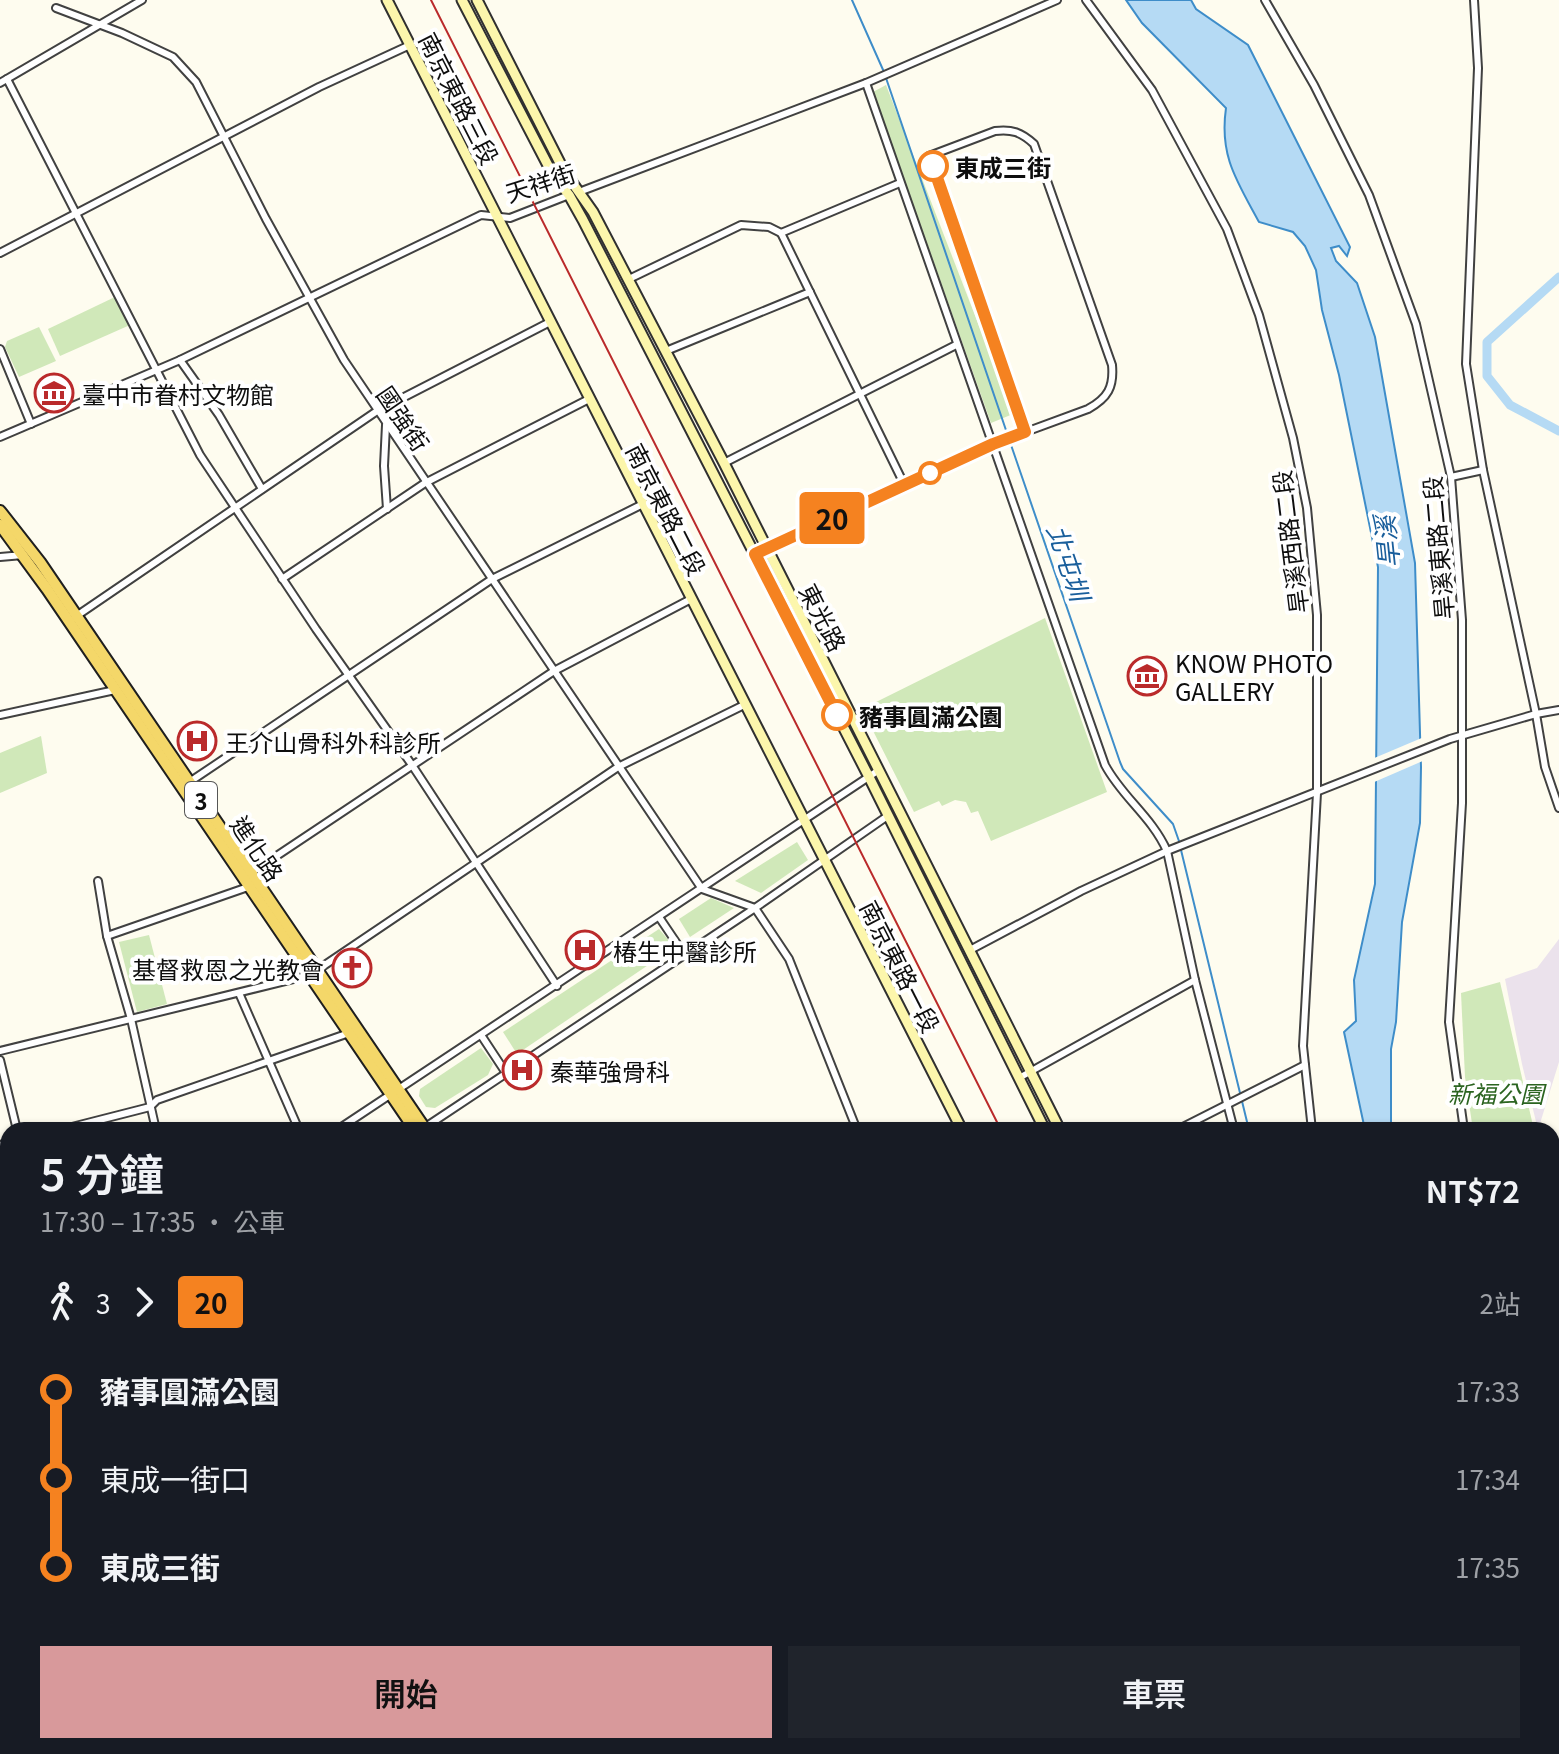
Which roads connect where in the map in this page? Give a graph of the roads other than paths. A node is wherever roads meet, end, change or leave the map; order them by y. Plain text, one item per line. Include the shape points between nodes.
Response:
1 (142, 0) edge
2 (387, 0) edge
3 (462, 0) edge
4 (477, 0) edge
5 (1057, 0) edge
6 (1086, 0) edge
7 (1265, 0) edge
8 (1474, 0) edge
9 (56, 8) dead end
10 (100, 25) junction
11 (410, 45) junction
12 (4, 81) edge
13 (866, 83) junction
14 (224, 138) junction
15 (929, 156) dead end
16 (900, 183) junction
17 (574, 194) junction
18 (76, 213) junction
19 (497, 215) junction
20 (781, 233) junction
21 (0, 253) edge
22 (629, 279) junction
23 (810, 292) junction
24 (311, 298) junction
25 (550, 322) junction
26 (956, 345) junction
27 (0, 349) edge
28 (666, 351) junction
29 (180, 360) junction
30 (156, 370) junction
31 (860, 395) junction
32 (589, 399) junction
33 (377, 411) junction
34 (31, 424) junction
35 (386, 424) junction
36 (0, 437) edge
37 (993, 444) junction
38 (724, 463) junction
39 (1483, 470) junction
40 (1451, 477) junction
41 (425, 483) junction
42 (904, 484) junction
43 (262, 489) junction
44 (643, 504) junction
45 (234, 508) junction
46 (387, 509) junction
47 (0, 511) edge
48 (0, 525) edge
49 (767, 548) junction
50 (755, 554) junction
51 (23, 555) junction
52 (0, 557) edge
53 (282, 579) junction
54 (492, 579) junction
55 (691, 599) junction
56 (73, 618) junction
57 (554, 671) junction
58 (348, 674) junction
59 (115, 690) junction
60 (744, 705) junction
61 (1559, 710) edge
62 (1536, 714) junction
63 (0, 715) edge
64 (1461, 736) junction
65 (412, 765) junction
66 (618, 767) junction
67 (879, 770) junction
68 (869, 777) junction
69 (185, 785) junction
70 (1317, 793) junction
71 (1559, 808) edge
72 (899, 809) junction
73 (888, 816) junction
74 (803, 820) junction
75 (1168, 850) junction
76 (824, 861) junction
77 (476, 863) junction
78 (251, 873) junction
79 (98, 881) dead end
80 (248, 887) junction
81 (702, 889) junction
82 (755, 908) junction
83 (659, 917) junction
84 (107, 936) junction
85 (970, 950) junction
86 (684, 954) junction
87 (313, 972) junction
88 (1195, 980) junction
89 (557, 986) junction
90 (239, 993) junction
91 (131, 1019) junction
92 (349, 1033) junction
93 (481, 1035) junction
94 (0, 1051) edge
95 (0, 1060) edge
96 (267, 1062) junction
97 (1305, 1065) junction
98 (506, 1073) junction
99 (1031, 1073) junction
100 (1019, 1078) junction
101 (396, 1092) junction
102 (1228, 1104) junction
103 (150, 1107) junction
104 (15, 1122) edge
105 (91, 1122) edge
106 (154, 1122) edge
107 (295, 1122) edge
108 (349, 1122) edge
109 (417, 1122) edge
110 (432, 1122) edge
111 (854, 1122) edge
112 (958, 1122) edge
113 (1041, 1122) edge
114 (1056, 1122) edge
115 (1193, 1122) edge
116 (1232, 1122) edge
117 (1311, 1122) edge
118 (1463, 1122) edge

1 - 10 street
2 - 11 street, 南京東路三段
3 - 17 street, 東光路 via 553,175
4 - 17 street, 東光路
5 - 13 street, 天祥街
6 - 70 street, 旱溪西路二段 via 1152,90 1227,229 1278,376 1307,508 1317,615
7 - 40 street, 旱溪東路二段 via 1369,195 1416,324
8 - 39 street via 1478,68 1466,364
9 - 10 street, 國強街
10 - 12 street
10 - 14 street, 國強街 via 181,63
11 - 14 street
11 - 19 street, 南京東路三段
12 - 18 street
13 - 16 street
13 - 17 street, 天祥街
14 - 18 street
14 - 24 street, 國強街
15 - 37 street via 1005,130 1034,144 1112,365 1110,392 1101,402
16 - 20 street
16 - 26 street
17 - 19 street, 天祥街 via 510,218
17 - 22 street, 東光路
17 - 50 street, 東光路
18 - 21 street
18 - 30 street
19 - 24 street, 天祥街 via 481,215
19 - 25 street, 南京東路二段
20 - 22 street via 741,225
20 - 23 street
22 - 28 street, 東光路
23 - 28 street
23 - 31 street
24 - 29 street, 天祥街
24 - 33 street, 國強街
25 - 32 street, 南京東路二段
25 - 33 street
26 - 31 street
26 - 37 street
27 - 34 street
28 - 38 street, 東光路
29 - 30 street, 天祥街
29 - 43 street
30 - 34 street, 天祥街
30 - 45 street
31 - 38 street
31 - 42 street
32 - 41 street
32 - 44 street, 南京東路二段
33 - 35 street, 國強街
33 - 43 street
34 - 36 street, 天祥街
35 - 41 street, 國強街
35 - 46 street
37 - 42 street
37 - 75 street via 1105,765
38 - 49 street, 東光路
39 - 40 street
39 - 62 street
40 - 64 street, 旱溪東路二段 via 1462,620
41 - 46 street
41 - 54 street, 國強街
42 - 49 street
43 - 45 street
44 - 54 street
44 - 55 street, 南京東路二段
45 - 53 street
45 - 56 street
46 - 53 street
47 - 56 main road, 進化路 / 3 via 27,543
48 - 51 main road, 進化路 / 3
49 - 50 street
49 - 67 street, 東光路
50 - 68 street, 東光路
51 - 52 street
51 - 56 main road, 進化路 / 3
53 - 58 street
54 - 57 street, 國強街
54 - 58 street
55 - 57 street
55 - 60 street, 南京東路二段
56 - 59 main road, 進化路 / 3
56 - 69 main road, 進化路 / 3
57 - 65 street
57 - 66 street, 國強街
58 - 65 street
58 - 69 street
59 - 63 street
59 - 69 main road, 進化路 / 3
60 - 66 street
60 - 74 street, 南京東路二段
61 - 62 street
62 - 64 street
62 - 71 street
64 - 70 street
64 - 118 street, 旱溪東路二段 via 1449,1022
65 - 77 street
65 - 78 street
66 - 77 street
66 - 81 street, 國強街
67 - 68 street
67 - 72 street, 東光路
68 - 73 street, 東光路
68 - 74 street
69 - 78 main road, 進化路 / 3
69 - 80 main road, 進化路 / 3
70 - 75 street
70 - 97 street, 旱溪西路二段
72 - 73 street
72 - 85 street, 東光路
73 - 76 street
73 - 100 street, 東光路
74 - 76 street, 南京東路一段
74 - 81 street
75 - 85 street
75 - 88 street
76 - 82 street
76 - 112 street, 南京東路一段
77 - 87 street
77 - 89 street
78 - 87 main road, 進化路 / 3
79 - 84 street
80 - 84 street
80 - 87 main road, 進化路 / 3
81 - 82 street
81 - 83 street
82 - 86 street
82 - 111 street via 789,959
83 - 86 street
83 - 89 street
84 - 91 street
85 - 99 street, 東光路
86 - 98 street
87 - 90 street
87 - 92 main road, 進化路 / 3
87 - 101 main road, 進化路 / 3
88 - 99 street
88 - 102 street
89 - 93 street
90 - 91 street
90 - 96 street
91 - 94 street
91 - 103 street
92 - 96 street
92 - 101 main road, 進化路 / 3
93 - 98 street
93 - 101 street
95 - 104 street
96 - 103 street via 157,1100
96 - 107 street
97 - 102 street
97 - 117 street, 旱溪西路二段
98 - 110 street
99 - 100 street
99 - 114 street, 東光路
100 - 113 street, 東光路
101 - 108 street
101 - 109 main road, 進化路 / 3
102 - 115 street
102 - 116 street
103 - 105 street
103 - 106 street

